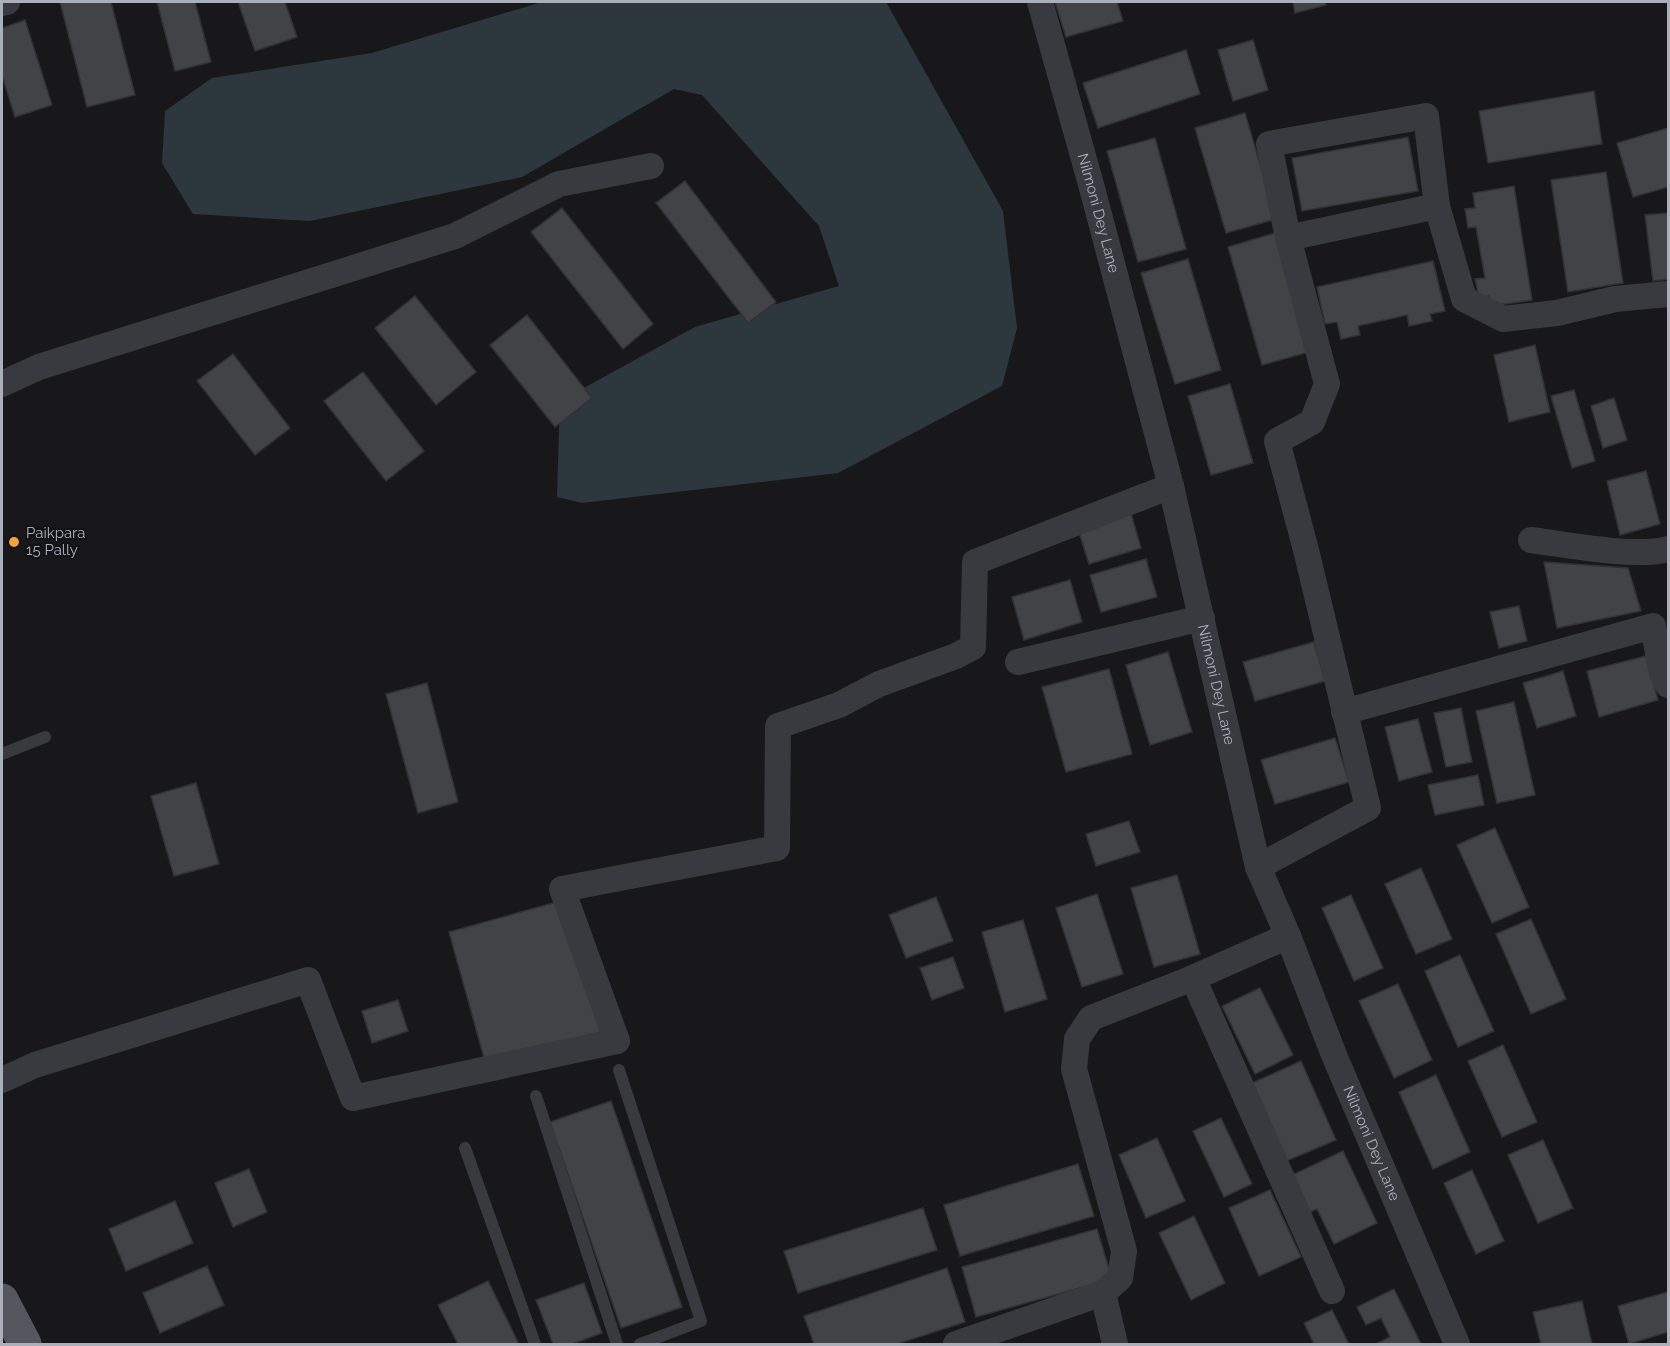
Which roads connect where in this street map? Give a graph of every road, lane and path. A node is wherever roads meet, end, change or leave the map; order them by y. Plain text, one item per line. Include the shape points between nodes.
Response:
1 (7, 2) edge
2 (1040, 2) edge
3 (2, 3) edge
4 (651, 166) dead end
5 (1437, 206) junction
6 (1287, 238) junction
7 (1668, 294) edge
8 (2, 384) edge
9 (1172, 486) junction
10 (1531, 540) dead end
11 (1668, 549) edge
12 (1202, 618) junction
13 (1661, 624) edge
14 (1018, 662) dead end
15 (1668, 685) edge
16 (1344, 712) junction
17 (45, 737) dead end
18 (2, 754) edge
19 (1258, 867) junction
20 (1288, 936) junction
21 (1193, 978) junction
22 (619, 1070) dead end
23 (2, 1080) edge
24 (536, 1096) dead end
25 (465, 1148) dead end
26 (1332, 1291) dead end
27 (1103, 1293) junction
28 (2, 1300) edge
29 (25, 1344) edge
30 (536, 1344) edge
31 (617, 1344) edge
32 (640, 1344) edge
33 (956, 1344) edge
34 (1114, 1344) edge
35 (1457, 1344) edge

1 - 3 street
2 - 9 street, Nilmoni Dey Lane
4 - 8 street via 559,184 455,236 39,367
5 - 6 street
5 - 6 street via 1426,116 1269,144
5 - 7 street via 1464,299 1503,319
6 - 16 street via 1327,384 1312,422 1277,441
9 - 12 street, Nilmoni Dey Lane
9 - 23 street via 975,562 973,647 879,684 839,705 778,726 777,848 562,889 617,1041 353,1098 308,980 35,1065
10 - 11 street via 1629,552
12 - 14 street
12 - 19 street, Nilmoni Dey Lane
13 - 15 street via 1662,674
13 - 16 street
16 - 19 street via 1368,808
17 - 18 lane
19 - 20 street, Nilmoni Dey Lane
20 - 21 street
20 - 35 street, Nilmoni Dey Lane
21 - 26 street
21 - 27 street via 1091,1018 1077,1039 1074,1069 1124,1251 1120,1278
22 - 32 lane via 701,1321
24 - 31 lane
25 - 30 lane
27 - 33 street
27 - 34 street
28 - 29 main road

